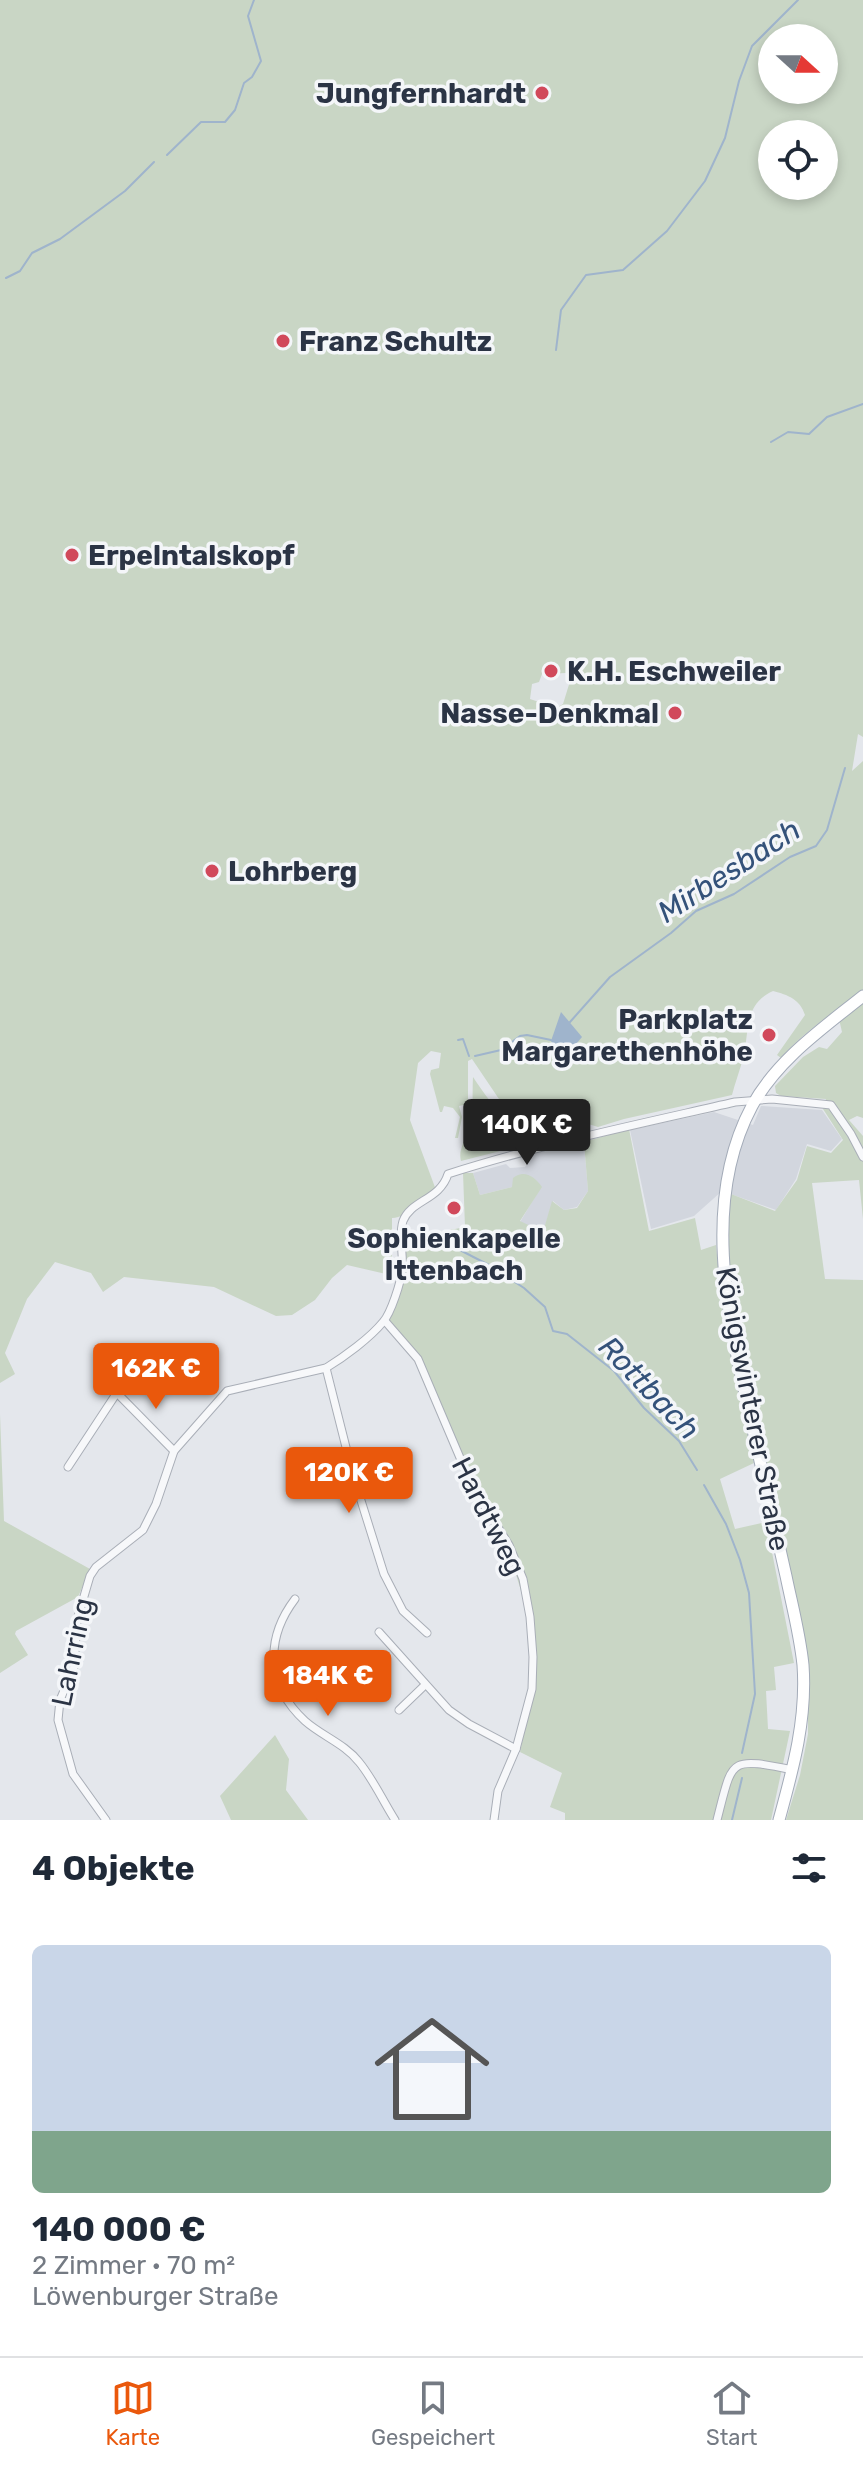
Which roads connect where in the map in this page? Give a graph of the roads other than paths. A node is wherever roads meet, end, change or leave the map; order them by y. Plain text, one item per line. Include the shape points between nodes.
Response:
1 (863, 996) edge
2 (756, 1100) junction
3 (863, 1157) edge
4 (385, 1321) junction
5 (143, 1353) dead end
6 (326, 1368) junction
7 (117, 1393) junction
8 (174, 1451) junction
9 (68, 1467) dead end
10 (295, 1599) dead end
11 (379, 1632) dead end
12 (427, 1633) dead end
13 (425, 1685) junction
14 (399, 1710) dead end
15 (516, 1749) junction
16 (793, 1770) junction
17 (106, 1820) edge
18 (395, 1820) edge
19 (494, 1820) edge
20 (717, 1820) edge
21 (779, 1820) edge

1 - 2 main road, Königswinterer Straße via 789,1058
2 - 3 street via 831,1105
2 - 4 street via 489,1160 448,1174 445,1184 408,1212 403,1223 402,1272
2 - 16 main road, Königswinterer Straße via 732,1159 724,1253 733,1333 801,1646 803,1708
4 - 6 street, Lahrring
4 - 15 street, Hardtweg via 418,1359 472,1486 509,1545 523,1579 533,1673
5 - 7 street
6 - 8 street, Lahrring via 227,1391
6 - 12 street via 384,1574 403,1611
7 - 8 street
7 - 9 street
8 - 17 street, Lahrring via 143,1530 90,1576 77,1620 74,1667 58,1709 73,1774
10 - 18 street via 274,1644 273,1672 285,1698 305,1721 359,1762
11 - 13 street
13 - 14 street
13 - 15 street via 449,1710
15 - 19 street, Hardtweg via 498,1791
16 - 20 street via 749,1762 736,1766
16 - 21 main road, Königswinterer Straße

